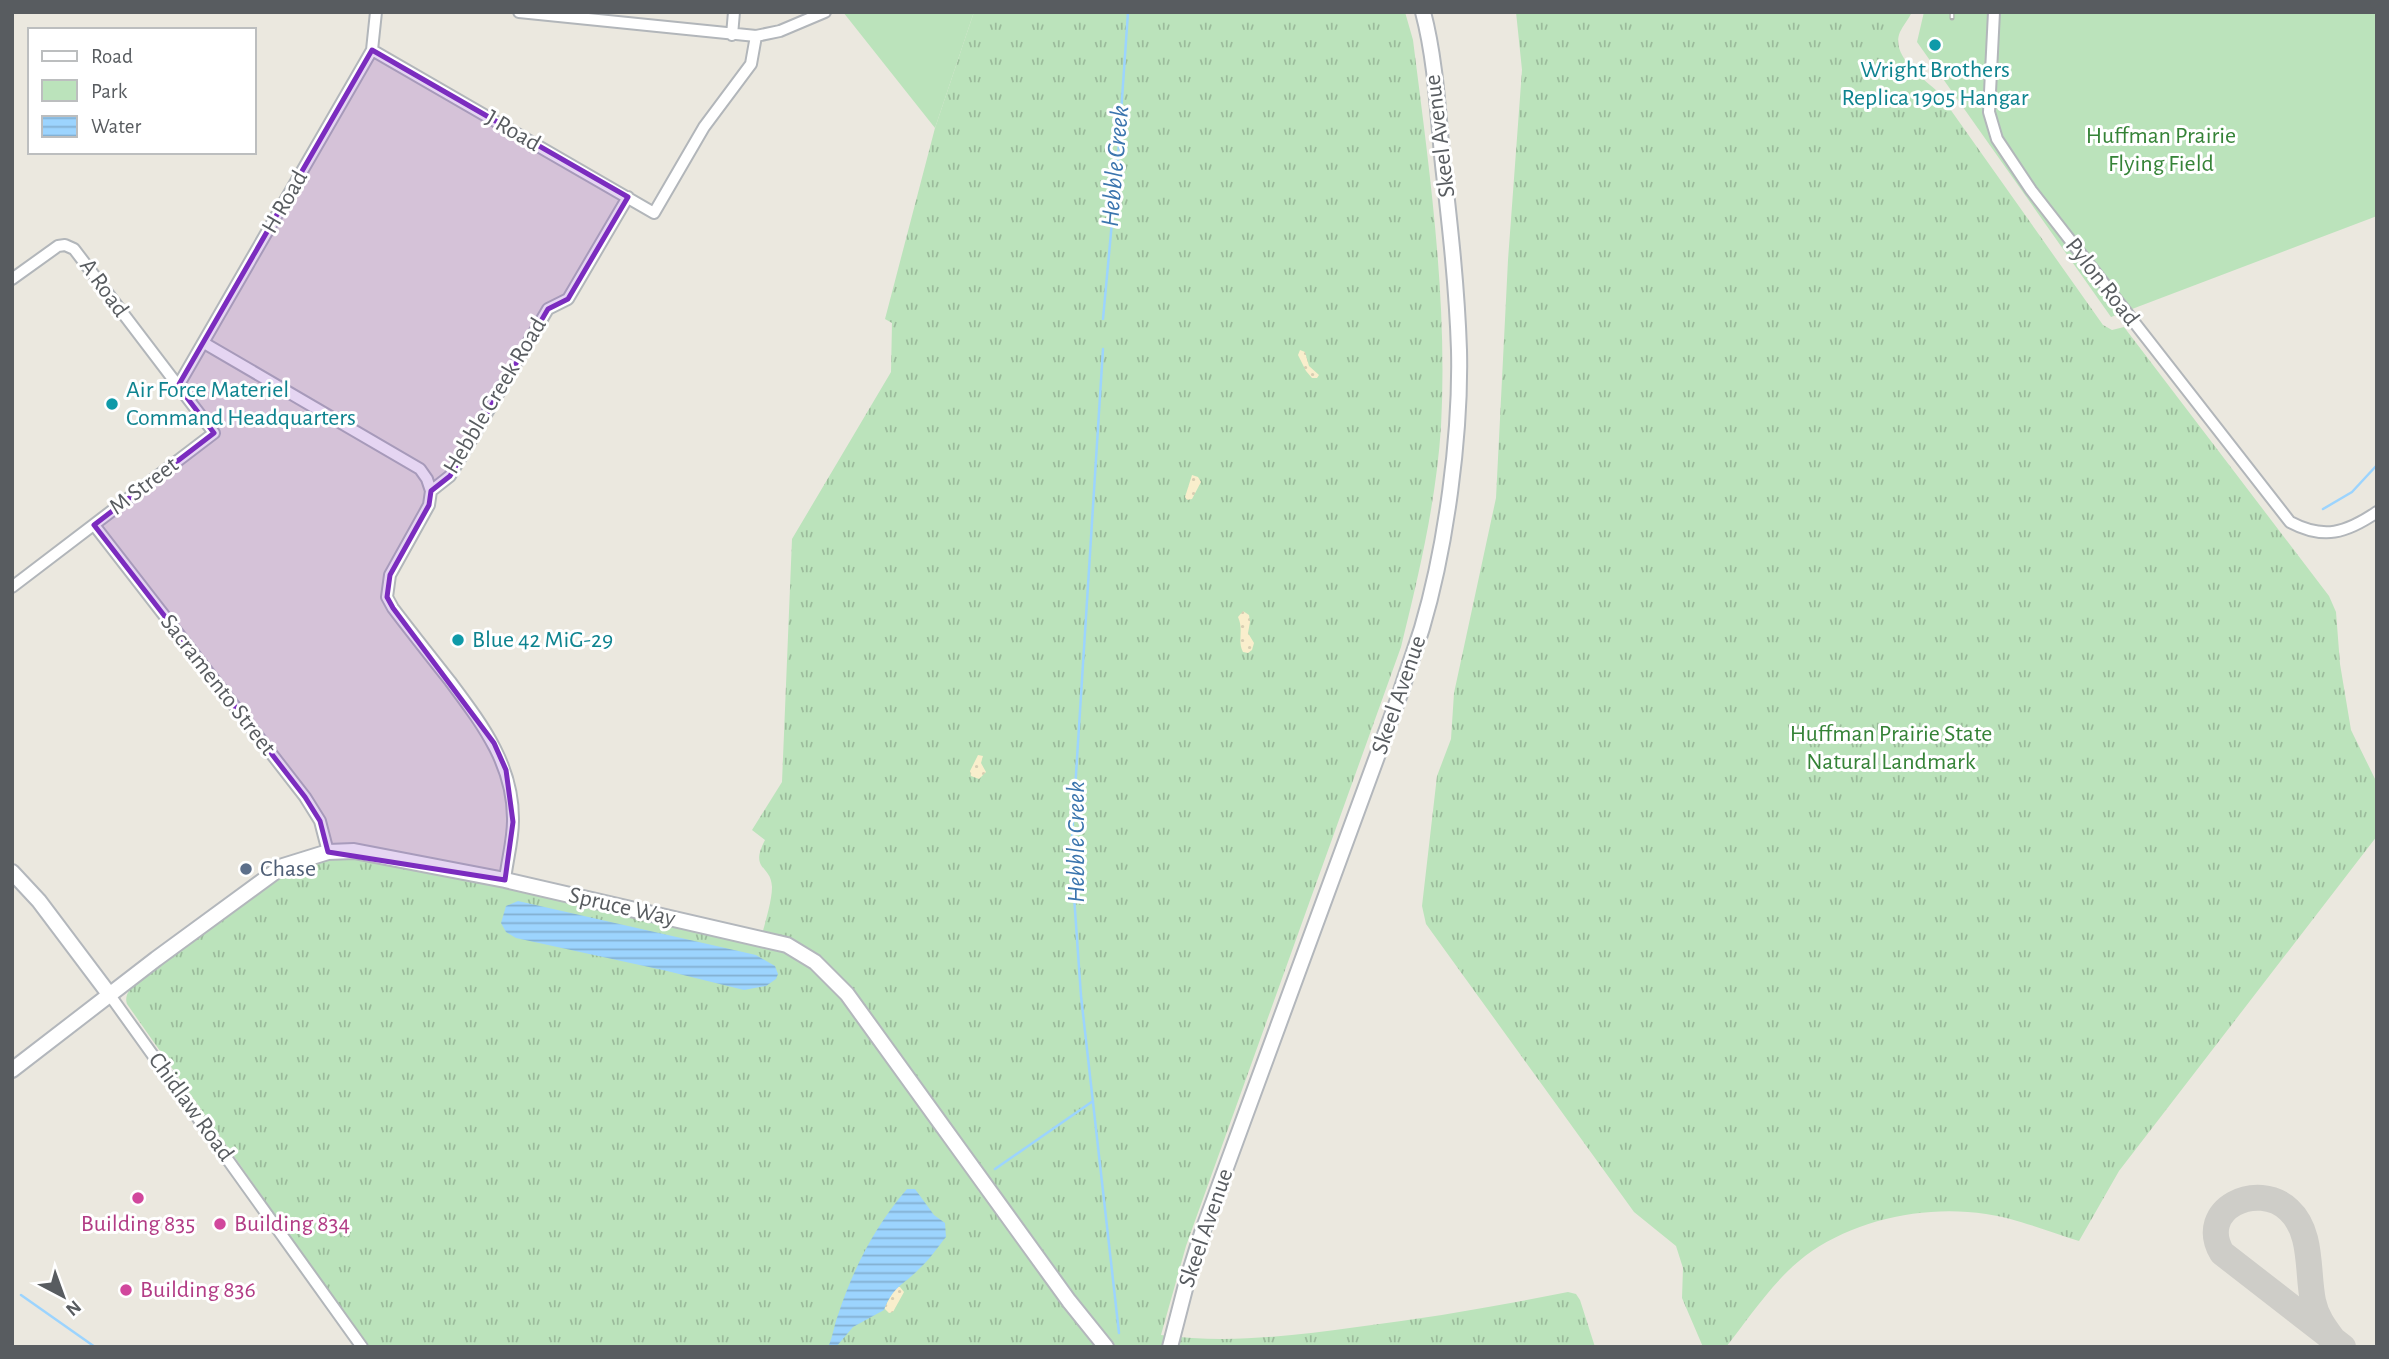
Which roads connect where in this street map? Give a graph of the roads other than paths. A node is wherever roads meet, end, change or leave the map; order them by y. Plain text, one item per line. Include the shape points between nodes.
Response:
1 (376, 12) edge
2 (519, 12) edge
3 (634, 12) edge
4 (734, 12) edge
5 (825, 12) edge
6 (1423, 12) edge
7 (1994, 12) edge
8 (545, 14) edge
9 (802, 18) edge
10 (633, 24) junction
11 (732, 35) junction
12 (756, 36) junction
13 (372, 50) junction
14 (628, 197) junction
15 (12, 279) edge
16 (204, 342) junction
17 (178, 386) junction
18 (431, 491) junction
19 (2377, 512) edge
20 (94, 524) junction
21 (12, 587) edge
22 (328, 852) junction
23 (12, 872) edge
24 (505, 880) junction
25 (109, 994) junction
26 (12, 1070) edge
27 (362, 1347) edge
28 (1106, 1347) edge
29 (1170, 1347) edge

1 - 13 street, H Road
2 - 8 street
3 - 10 street
4 - 11 street
5 - 9 street
6 - 29 street, Skeel Avenue via 1435,84 1459,351 1457,421 1436,565 1400,694 1202,1233
7 - 19 street, Pylon Road via 1989,111 1997,138 2063,232 2290,522 2315,532 2339,532
8 - 10 street
9 - 12 street
10 - 11 street
11 - 12 street
12 - 14 street, J Road via 751,64 704,127 654,213
13 - 14 street, J Road
13 - 16 street, H Road
14 - 18 street, Hebble Creek Road via 568,299 548,309 450,476
15 - 17 street, A Road via 58,246 74,249
16 - 17 street, H Road
16 - 18 street via 419,469
17 - 20 street, M Street via 214,433
18 - 24 street via 429,505 390,575 387,597 477,717 506,770 513,822
20 - 21 street
20 - 22 street, Sacramento Street via 305,797 320,821
22 - 24 street, Spruce Way via 354,851
22 - 25 street, Spruce Way via 283,866
23 - 25 street, Chidlaw Road
24 - 28 street, Spruce Way via 787,945 816,962 847,994
25 - 26 street, Spruce Way
25 - 27 street, Chidlaw Road

